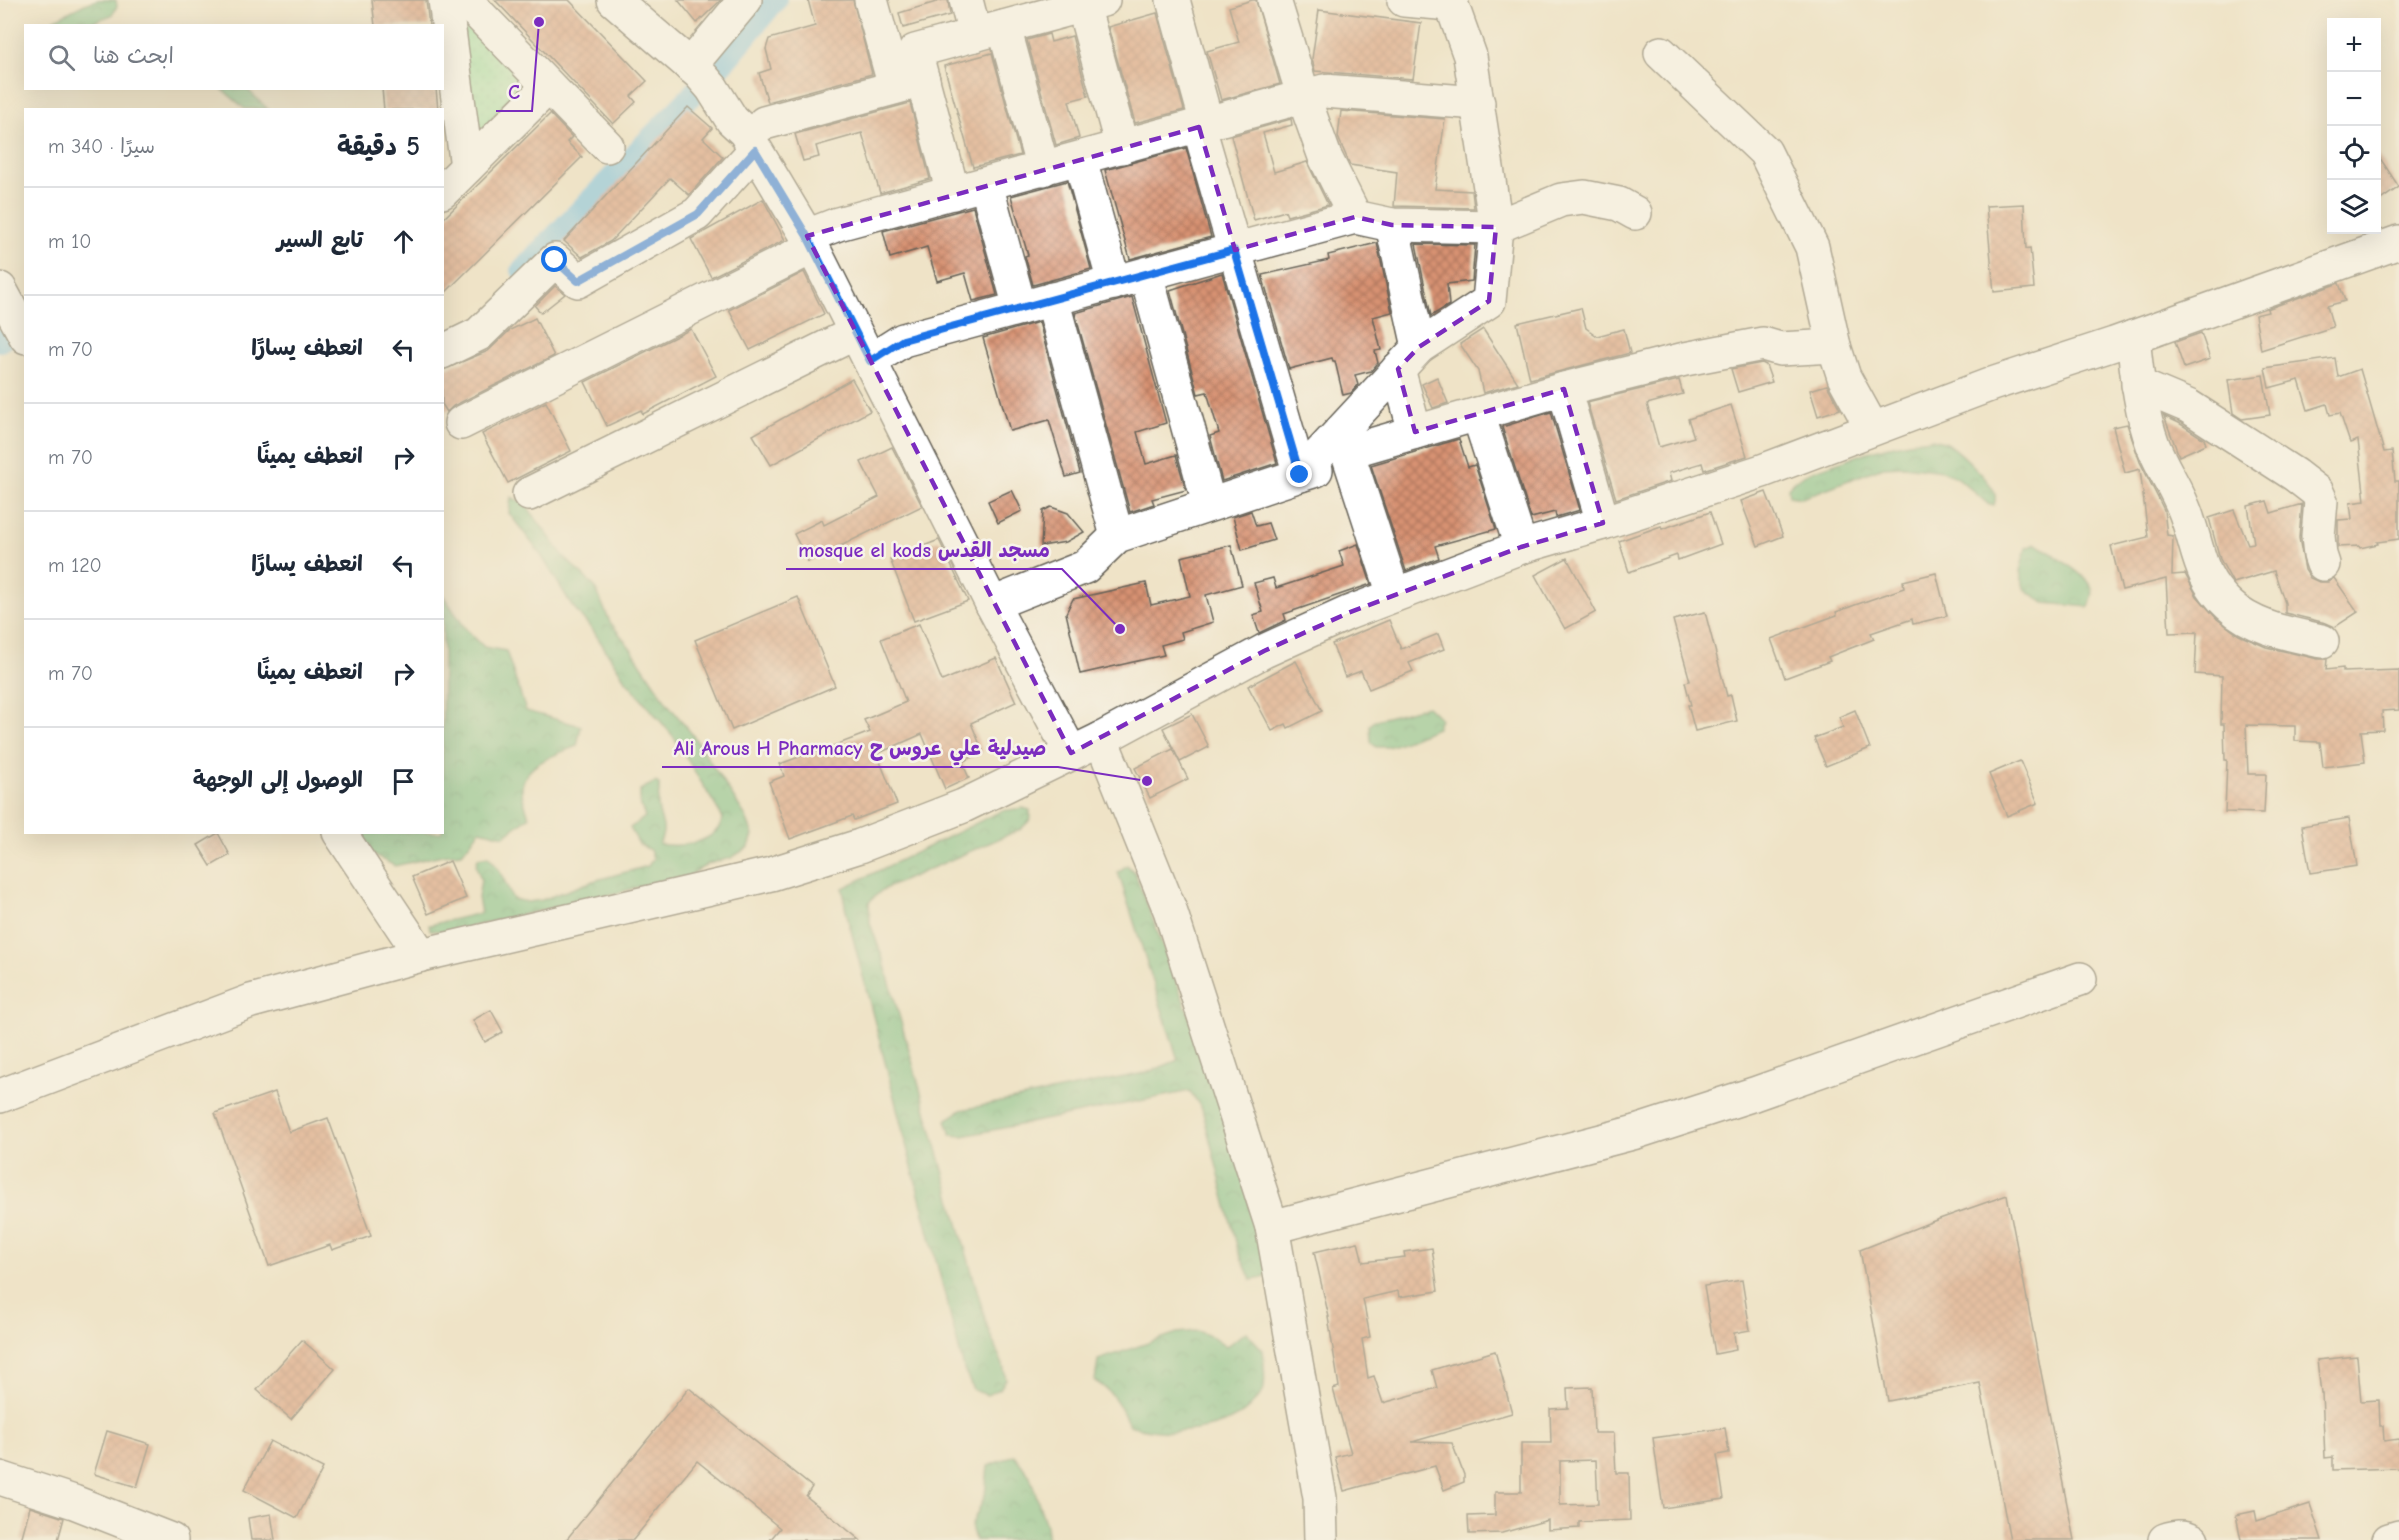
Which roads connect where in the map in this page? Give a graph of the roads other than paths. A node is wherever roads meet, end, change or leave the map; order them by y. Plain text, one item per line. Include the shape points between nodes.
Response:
1 (445, 0) edge
2 (465, 0) edge
3 (614, 0) edge
4 (745, 0) edge
5 (871, 0) edge
6 (966, 0) edge
7 (1173, 0) edge
8 (1274, 0) edge
9 (1404, 0) edge
10 (1450, 2) edge
11 (1077, 4) edge
12 (990, 31) junction
13 (1661, 52) dead end
14 (690, 66) junction
15 (905, 69) junction
16 (548, 87) junction
17 (1304, 98) junction
18 (1478, 103) junction
19 (1203, 126) junction
20 (760, 136) junction
21 (607, 146) dead end
22 (1122, 147) junction
23 (1080, 159) junction
24 (467, 167) junction
25 (1043, 169) junction
26 (986, 184) junction
27 (444, 190) edge
28 (953, 193) junction
29 (1635, 213) dead end
30 (1355, 218) junction
31 (1392, 225) junction
32 (1496, 227) junction
33 (810, 242) junction
34 (2399, 242) edge
35 (1234, 250) junction
36 (1146, 274) junction
37 (1114, 283) junction
38 (0, 289) edge
39 (1052, 299) junction
40 (1020, 308) junction
41 (24, 333) edge
42 (2133, 337) junction
43 (1834, 346) junction
44 (863, 347) junction
45 (444, 351) edge
46 (1408, 358) junction
47 (2138, 385) junction
48 (1564, 389) junction
49 (1478, 414) junction
50 (461, 423) dead end
51 (1872, 428) junction
52 (1415, 432) junction
53 (1346, 447) junction
54 (1300, 475) junction
55 (529, 494) dead end
56 (1209, 504) junction
57 (1157, 522) junction
58 (1603, 523) junction
59 (1117, 536) junction
60 (1521, 547) junction
61 (2324, 564) dead end
62 (1085, 567) junction
63 (1394, 595) junction
64 (992, 604) junction
65 (2322, 641) dead end
66 (1101, 739) junction
67 (1071, 753) junction
68 (340, 834) edge
69 (421, 955) junction
70 (2080, 979) dead end
71 (0, 1096) edge
72 (1272, 1227) junction
73 (0, 1478) edge
74 (2399, 1537) edge
75 (171, 1540) edge
76 (1321, 1540) edge
77 (2165, 1540) edge
78 (2192, 1540) edge
79 (2389, 1540) edge

1 - 24 street
2 - 16 street
3 - 14 street
4 - 14 street
5 - 15 street
6 - 12 street
7 - 19 street
8 - 17 street
9 - 10 street
10 - 18 street via 1470,56
11 - 12 street
11 - 22 street
12 - 15 street
12 - 25 street
13 - 43 street via 1765,152 1812,247
14 - 20 street via 712,88 732,120 745,132
15 - 20 street
15 - 28 street
16 - 21 street
16 - 24 street
17 - 18 street via 1324,91
17 - 19 street
17 - 30 street via 1325,157
18 - 32 street
19 - 22 street
19 - 35 street
20 - 33 street
20 - 45 street via 698,214 578,281 555,260 479,334
22 - 23 street
23 - 25 street
23 - 37 street
24 - 27 street
25 - 26 street
26 - 28 street
26 - 40 street
28 - 33 street via 838,224
29 - 32 street via 1600,199 1570,198
30 - 31 street
30 - 35 street
31 - 32 street
31 - 46 street
32 - 46 street via 1489,301
33 - 44 street
33 - 50 street
34 - 42 street
35 - 36 street
35 - 54 street
36 - 37 street
36 - 56 street
37 - 39 street
38 - 41 street
39 - 40 street
39 - 59 street
40 - 44 street
42 - 47 street
42 - 51 street
43 - 48 street via 1780,349 1763,344
43 - 51 street via 1844,377
44 - 55 street
44 - 64 street
46 - 52 street
46 - 53 street
47 - 61 street via 2188,406 2317,492 2321,501 2318,536
47 - 65 street via 2154,447 2179,496 2207,579 2243,615 2265,626
48 - 49 street
48 - 58 street
49 - 52 street
49 - 60 street
51 - 58 street via 1762,471
52 - 53 street
53 - 54 street
53 - 63 street
54 - 56 street
56 - 57 street
57 - 59 street
57 - 62 street via 1137,547
58 - 60 street
59 - 62 street
60 - 63 street
62 - 64 street
63 - 66 street via 1264,651
64 - 67 street
66 - 67 street
66 - 72 street via 1170,910
67 - 69 street via 963,806 849,850 771,874
68 - 69 street
69 - 71 street via 251,1001
70 - 72 street via 1636,1132
72 - 76 street via 1320,1498
73 - 75 street
74 - 79 street
77 - 78 street

